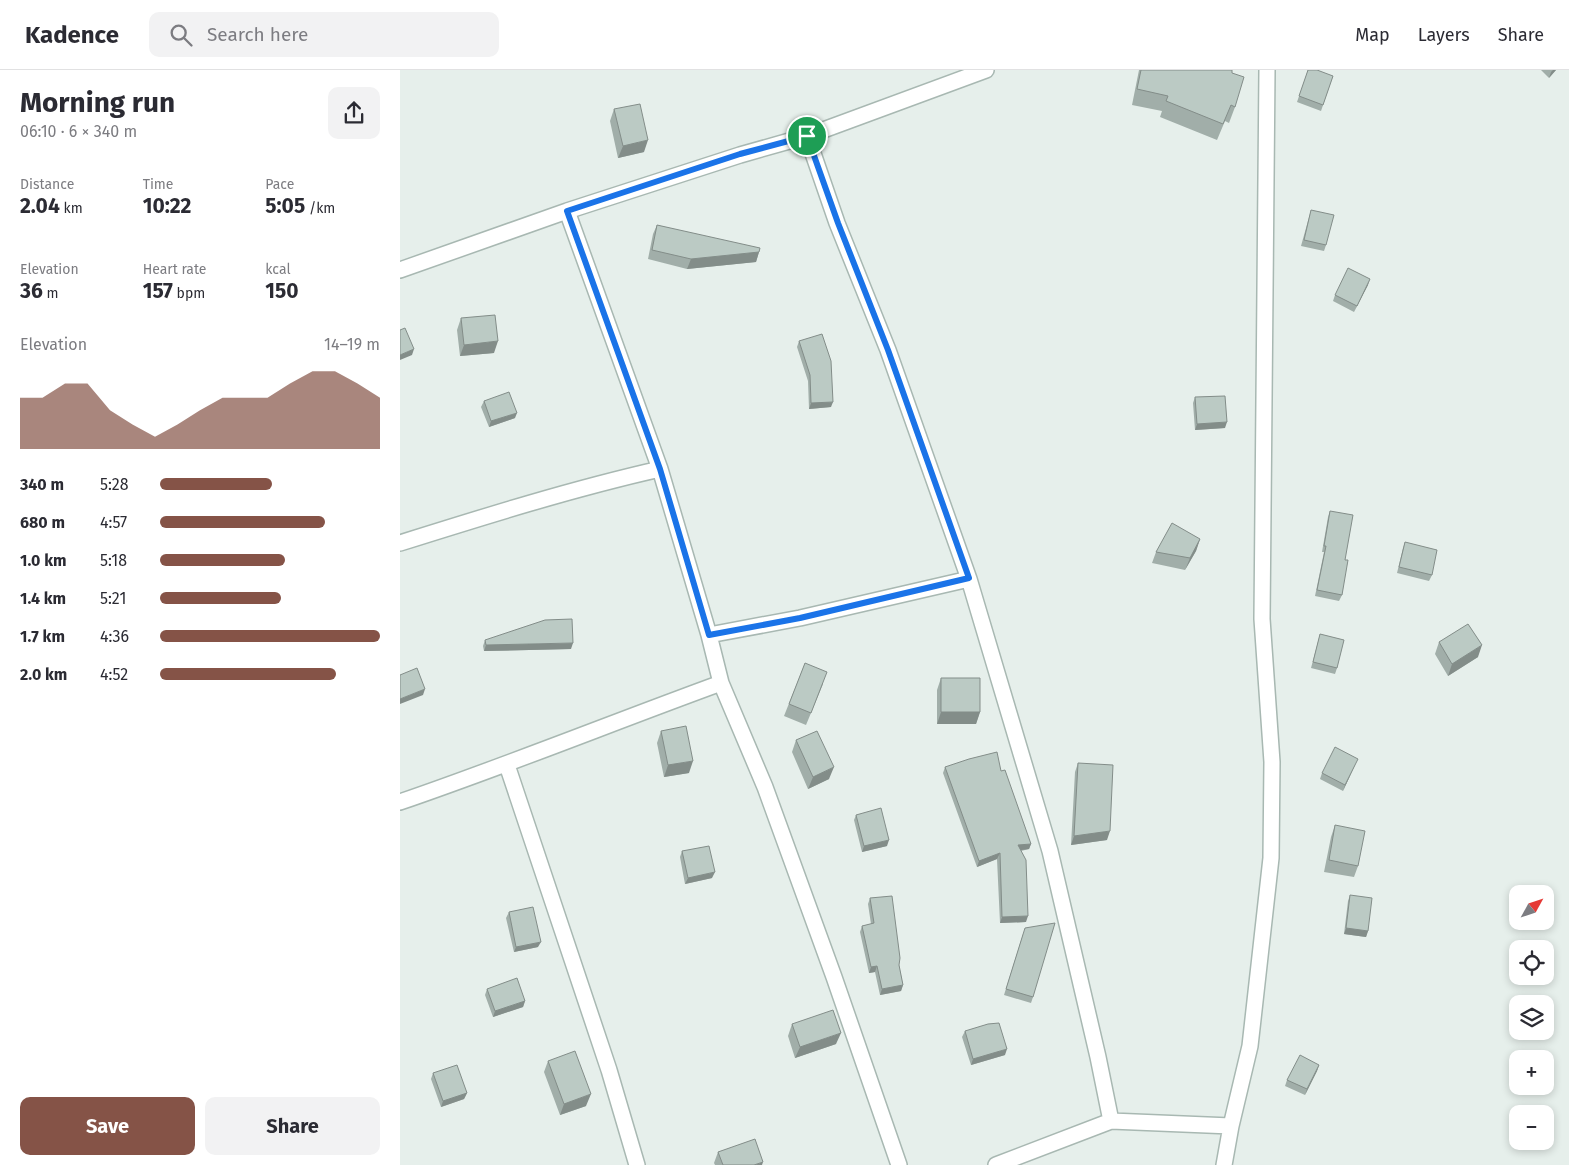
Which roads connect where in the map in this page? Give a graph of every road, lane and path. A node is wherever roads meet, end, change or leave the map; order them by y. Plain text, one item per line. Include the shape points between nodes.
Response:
1 (986, 70) edge
2 (1266, 70) edge
3 (807, 136) junction
4 (567, 211) junction
5 (400, 270) edge
6 (660, 469) junction
7 (400, 543) edge
8 (969, 578) junction
9 (709, 635) junction
10 (721, 682) junction
11 (507, 765) junction
12 (400, 802) edge
13 (1110, 1121) junction
14 (1231, 1126) junction
15 (637, 1165) edge
16 (898, 1165) edge
17 (996, 1165) edge
18 (1224, 1165) edge

1 - 3 street
2 - 14 street via 1262,619 1272,762 1271,858 1250,1046
3 - 4 street via 740,154
3 - 8 street
4 - 5 street
4 - 6 street
6 - 7 street via 544,499
6 - 9 street
8 - 9 street via 800,618
8 - 13 street via 1050,851
9 - 10 street
10 - 11 street
10 - 16 street via 768,796
11 - 12 street
11 - 15 street via 606,1061
13 - 14 street
13 - 17 street
14 - 18 street

